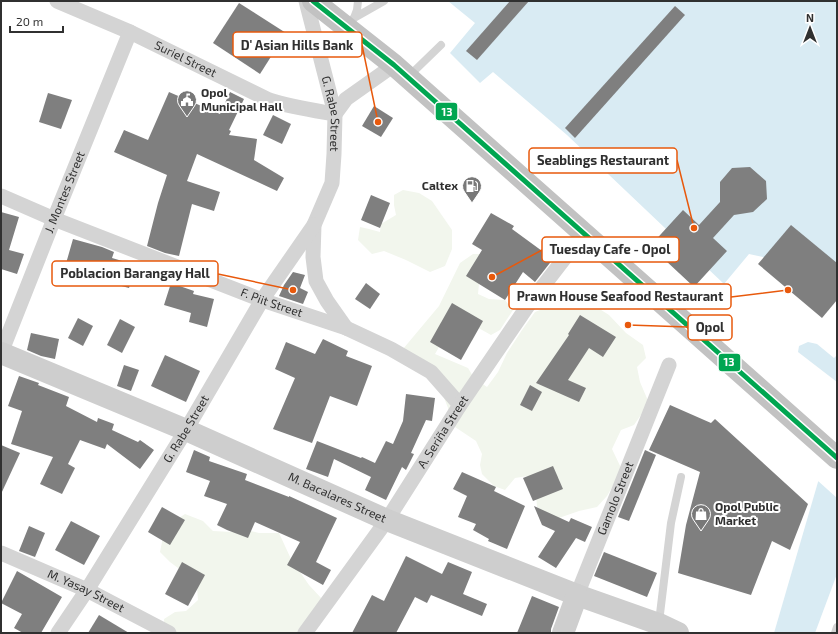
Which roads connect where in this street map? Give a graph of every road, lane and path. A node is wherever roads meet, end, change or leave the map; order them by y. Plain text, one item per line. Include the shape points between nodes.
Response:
1 (57, 1) edge
2 (306, 1) edge
3 (313, 1) edge
4 (358, 1) edge
5 (384, 1) edge
6 (350, 22) junction
7 (130, 32) junction
8 (441, 45) dead end
9 (401, 71) junction
10 (335, 114) junction
11 (1, 196) edge
12 (54, 219) junction
13 (314, 225) junction
14 (584, 234) junction
15 (262, 300) junction
16 (346, 328) junction
17 (1, 353) edge
18 (669, 365) dead end
19 (460, 405) junction
20 (186, 430) junction
21 (837, 458) edge
22 (681, 477) dead end
23 (387, 520) junction
24 (1, 553) edge
25 (87, 590) junction
26 (577, 595) junction
27 (837, 627) edge
28 (668, 629) edge
29 (58, 633) edge
30 (169, 633) edge
31 (305, 633) edge
32 (563, 633) edge
33 (835, 633) edge

1 - 7 street, Suriel Street
2 - 10 street, G. Rabe Street
3 - 6 highway
4 - 6 lane via 357,10
5 - 6 lane
6 - 9 highway
7 - 10 street, Suriel Street via 269,100
7 - 12 street, J. Montes Street
8 - 9 lane
9 - 10 street via 346,99
9 - 14 highway
10 - 13 street, G. Rabe Street via 332,183
11 - 12 street, F. Piit Street
12 - 15 street, F. Piit Street
12 - 17 street, J. Montes Street
13 - 15 street, G. Rabe Street
13 - 16 street, G. Rabe Street via 313,257 316,281
14 - 19 street, A. Seriña Street via 527,307
14 - 21 highway
15 - 16 street, F. Piit Street
15 - 20 street, G. Rabe Street
16 - 19 street, F. Piit Street via 391,349 431,372
17 - 20 street, M. Bacalares Street
18 - 26 street, Gamolo Street
19 - 23 street, A. Seriña Street
20 - 23 street, M. Bacalares Street
20 - 25 street, G. Rabe Street
22 - 28 lane via 671,523
23 - 26 street, M. Bacalares Street
23 - 31 street, A. Seriña Street
24 - 25 street, M. Yasay Street
25 - 29 street, G. Rabe Street
25 - 30 street, M. Yasay Street
26 - 28 street, M. Bacalares Street
26 - 32 street, Gamolo Street
27 - 33 lane

